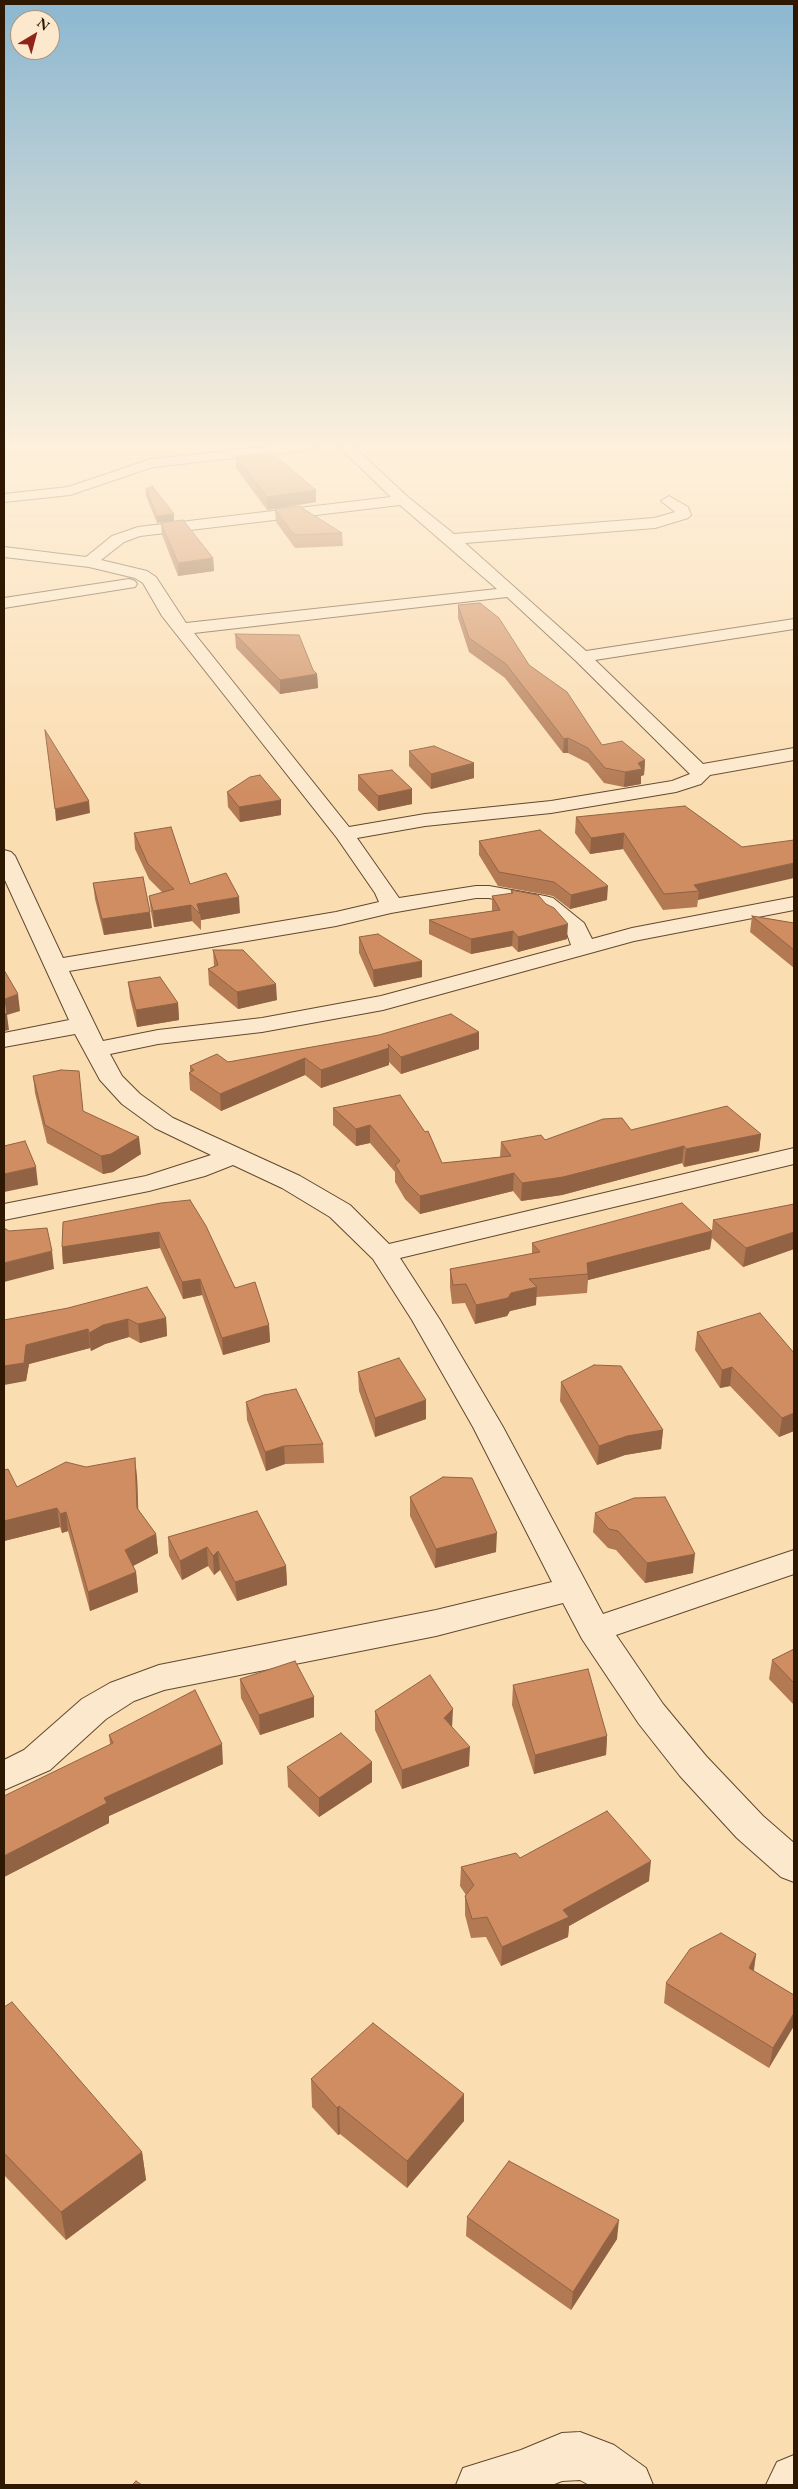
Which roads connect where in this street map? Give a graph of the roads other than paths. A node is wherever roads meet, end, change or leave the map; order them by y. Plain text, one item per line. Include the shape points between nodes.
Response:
1 (71, 562) edge
2 (89, 562) edge
3 (477, 562) edge
4 (129, 584) junction
5 (512, 592) junction
6 (158, 594) junction
7 (4, 603) edge
8 (794, 624) edge
9 (181, 629) junction
10 (582, 656) junction
11 (794, 754) edge
12 (700, 771) junction
13 (344, 834) junction
14 (4, 856) edge
15 (794, 904) edge
16 (391, 906) junction
17 (584, 948) junction
18 (56, 966) junction
19 (89, 1037) junction
20 (4, 1040) edge
21 (234, 1155) junction
22 (794, 1156) edge
23 (4, 1212) edge
24 (383, 1254) junction
25 (794, 1562) edge
26 (572, 1589) junction
27 (594, 1630) junction
28 (4, 1776) edge
29 (794, 1866) edge
30 (794, 2479) edge
31 (480, 2485) edge
32 (629, 2485) edge
33 (790, 2485) edge

1 - 4 street
2 - 6 street via 141,574 150,580
3 - 5 street
4 - 6 street
4 - 7 street
5 - 9 street
5 - 10 street
6 - 9 street
8 - 10 street
9 - 13 street
10 - 12 street
11 - 12 street
12 - 13 street via 700,776 694,780 667,787 551,807 425,820
13 - 16 street via 386,893
14 - 18 street
15 - 17 street via 632,935
16 - 17 street via 476,892 536,900 555,909 576,928
16 - 18 street via 336,919
17 - 19 street via 383,1003 279,1023 158,1037
18 - 19 street
19 - 20 street
19 - 21 street via 112,1080 131,1099 164,1123
21 - 23 street via 149,1183
21 - 24 street via 291,1182 340,1211
22 - 24 street
24 - 26 street via 426,1320 488,1427
25 - 27 street
26 - 27 street
26 - 28 street via 436,1623 159,1678 122,1692 94,1709 37,1760
27 - 29 street via 651,1714 693,1766 750,1827
30 - 33 street
31 - 32 street via 521,2474 562,2457 580,2456 597,2462

